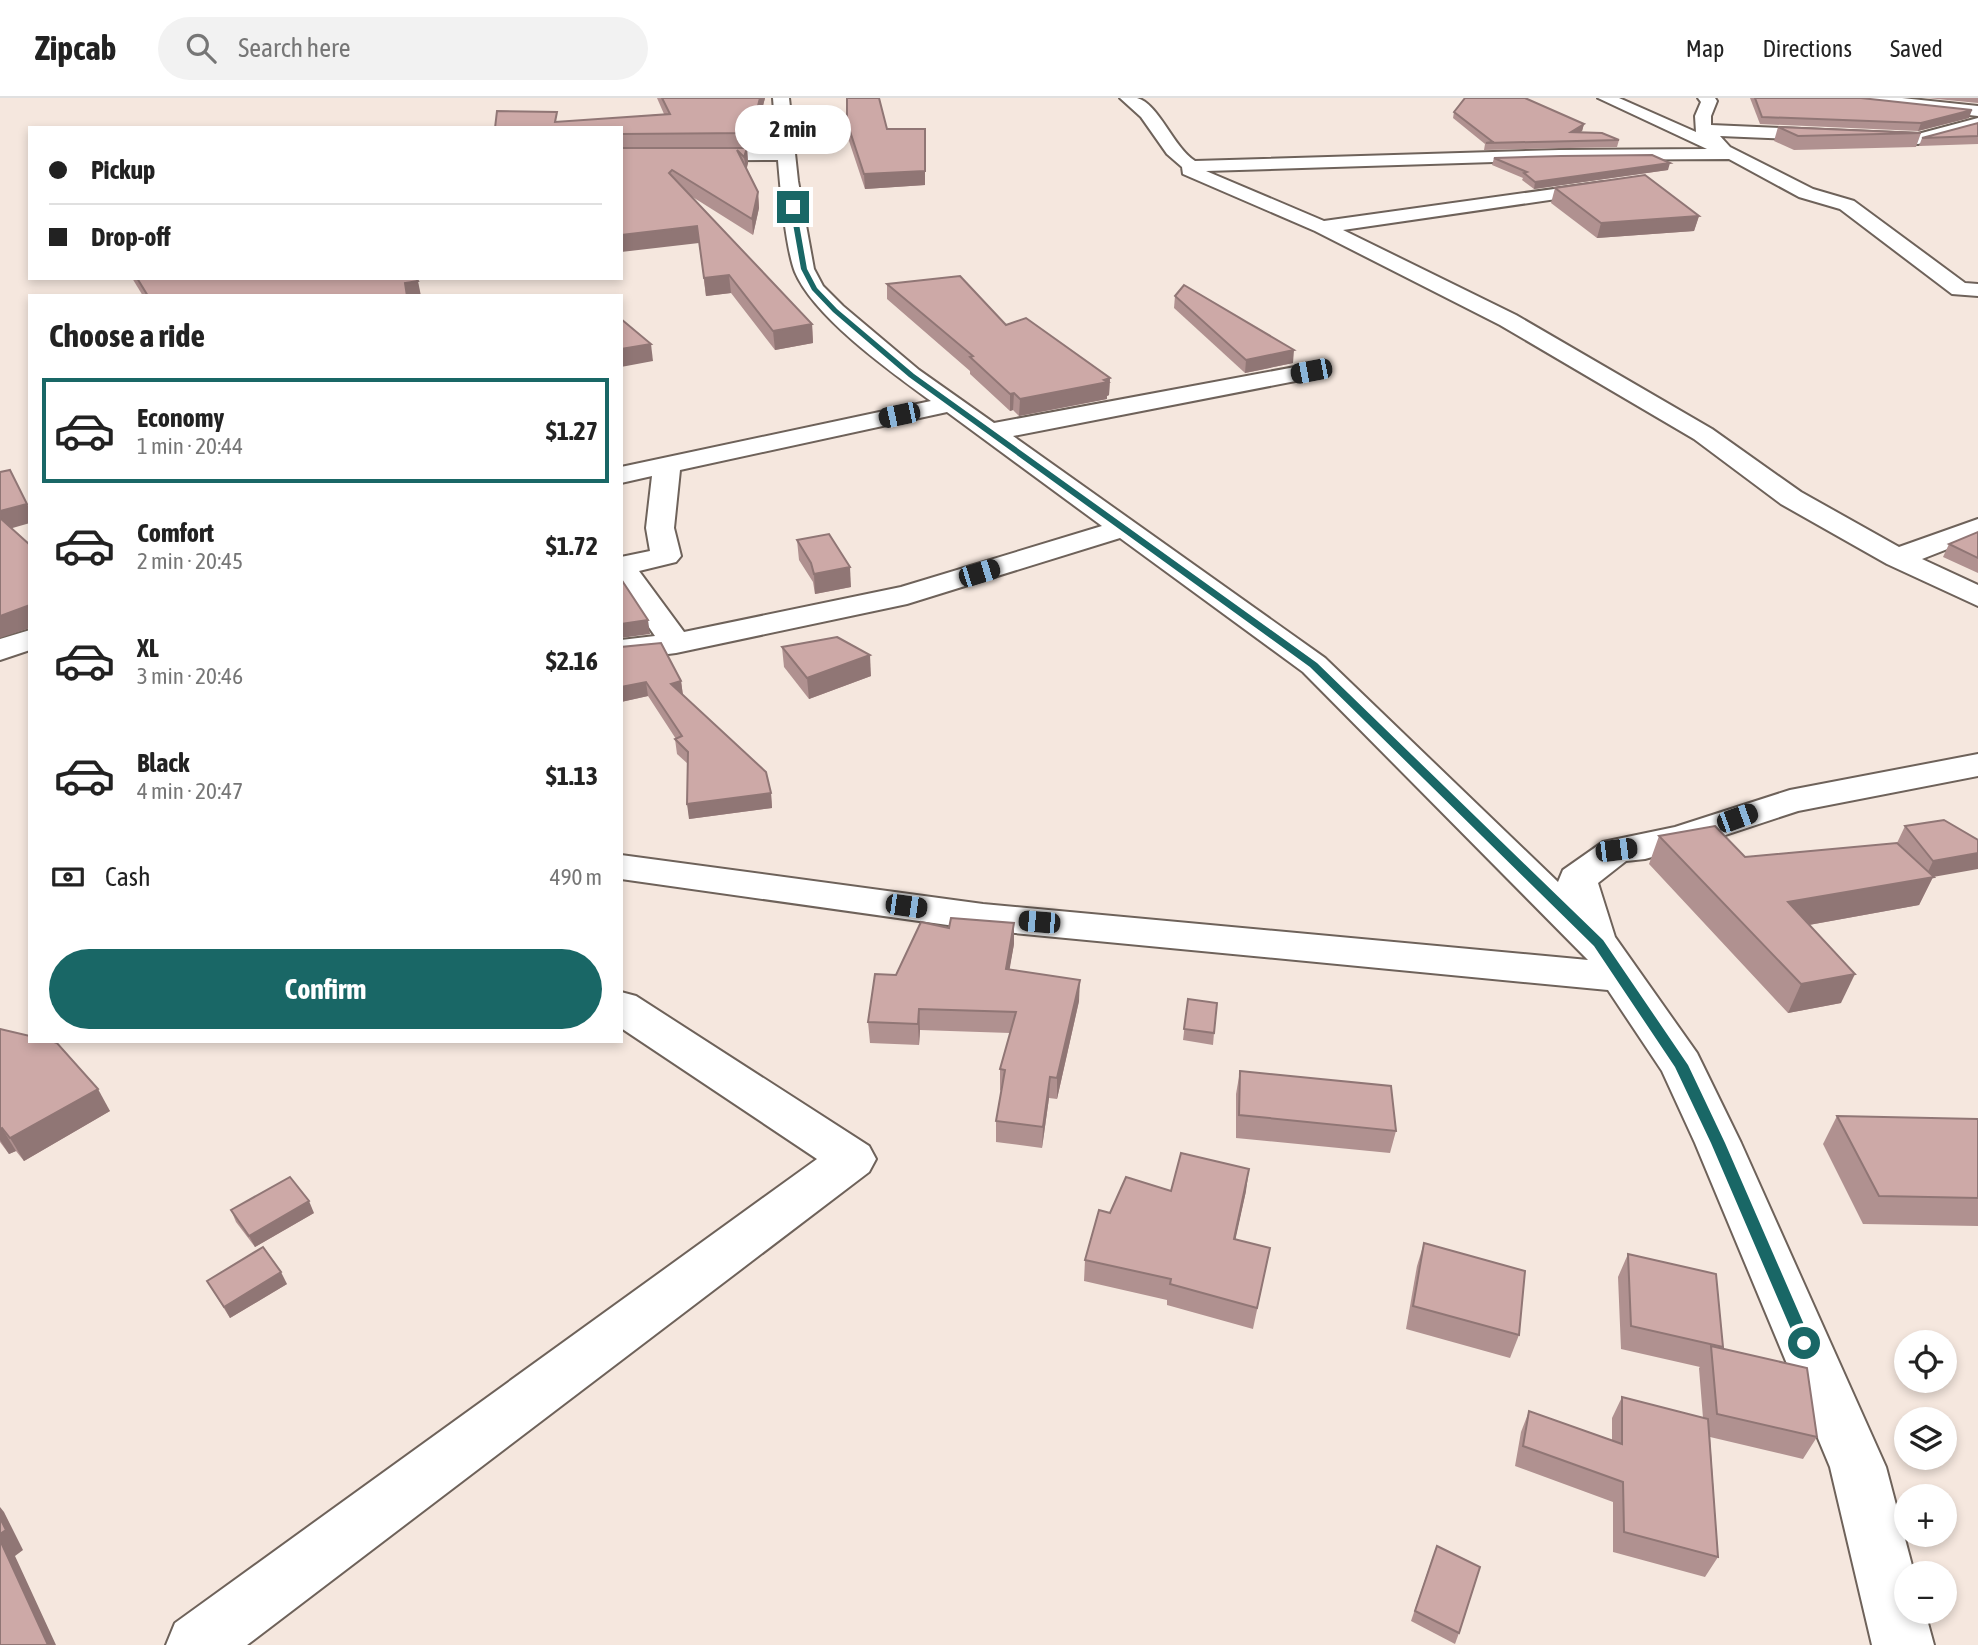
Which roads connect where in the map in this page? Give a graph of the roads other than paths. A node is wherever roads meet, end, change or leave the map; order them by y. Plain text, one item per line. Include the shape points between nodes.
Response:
1 (781, 98) edge
2 (1128, 98) edge
3 (1606, 98) edge
4 (1706, 98) edge
5 (1859, 98) edge
6 (1978, 111) edge
7 (1978, 122) edge
8 (1703, 130) junction
9 (1732, 154) junction
10 (787, 155) junction
11 (623, 156) edge
12 (1192, 166) junction
13 (1755, 166) junction
14 (1701, 174) dead end
15 (1620, 185) edge
16 (1322, 227) junction
17 (1969, 290) edge
18 (1978, 301) edge
19 (1311, 371) dead end
20 (951, 404) junction
21 (988, 430) junction
22 (667, 464) junction
23 (623, 475) edge
24 (1978, 527) edge
25 (1124, 528) junction
26 (1897, 558) junction
27 (623, 566) edge
28 (623, 569) edge
29 (1978, 597) edge
30 (28, 640) edge
31 (676, 643) junction
32 (0, 650) edge
33 (623, 650) edge
34 (1978, 765) edge
35 (623, 866) edge
36 (1598, 943) junction
37 (1621, 977) junction
38 (623, 1008) edge
39 (197, 1645) edge
40 (1903, 1645) edge

1 - 10 street
2 - 12 street via 1148,114 1182,161
3 - 9 street
4 - 8 street
5 - 6 street
7 - 8 street via 1918,139
8 - 9 street
9 - 12 street
9 - 13 street
10 - 11 street
10 - 20 street via 804,269 814,289
12 - 16 street via 1189,170
13 - 14 street
13 - 17 street via 1806,193 1847,205
15 - 16 street
16 - 26 street via 1508,320 1703,434 1791,498
17 - 18 street
19 - 21 street
20 - 21 street
20 - 22 street
21 - 25 street
22 - 23 street
22 - 27 street via 660,528 666,556
24 - 26 street
25 - 31 street via 907,595
25 - 36 street via 1314,665
26 - 29 street
28 - 31 street
30 - 32 street
31 - 33 street
34 - 36 street via 1790,801 1688,835 1616,850 1577,879
35 - 37 street via 983,917
36 - 37 street
37 - 40 street via 1681,1065 1858,1468
38 - 39 street via 852,1159

